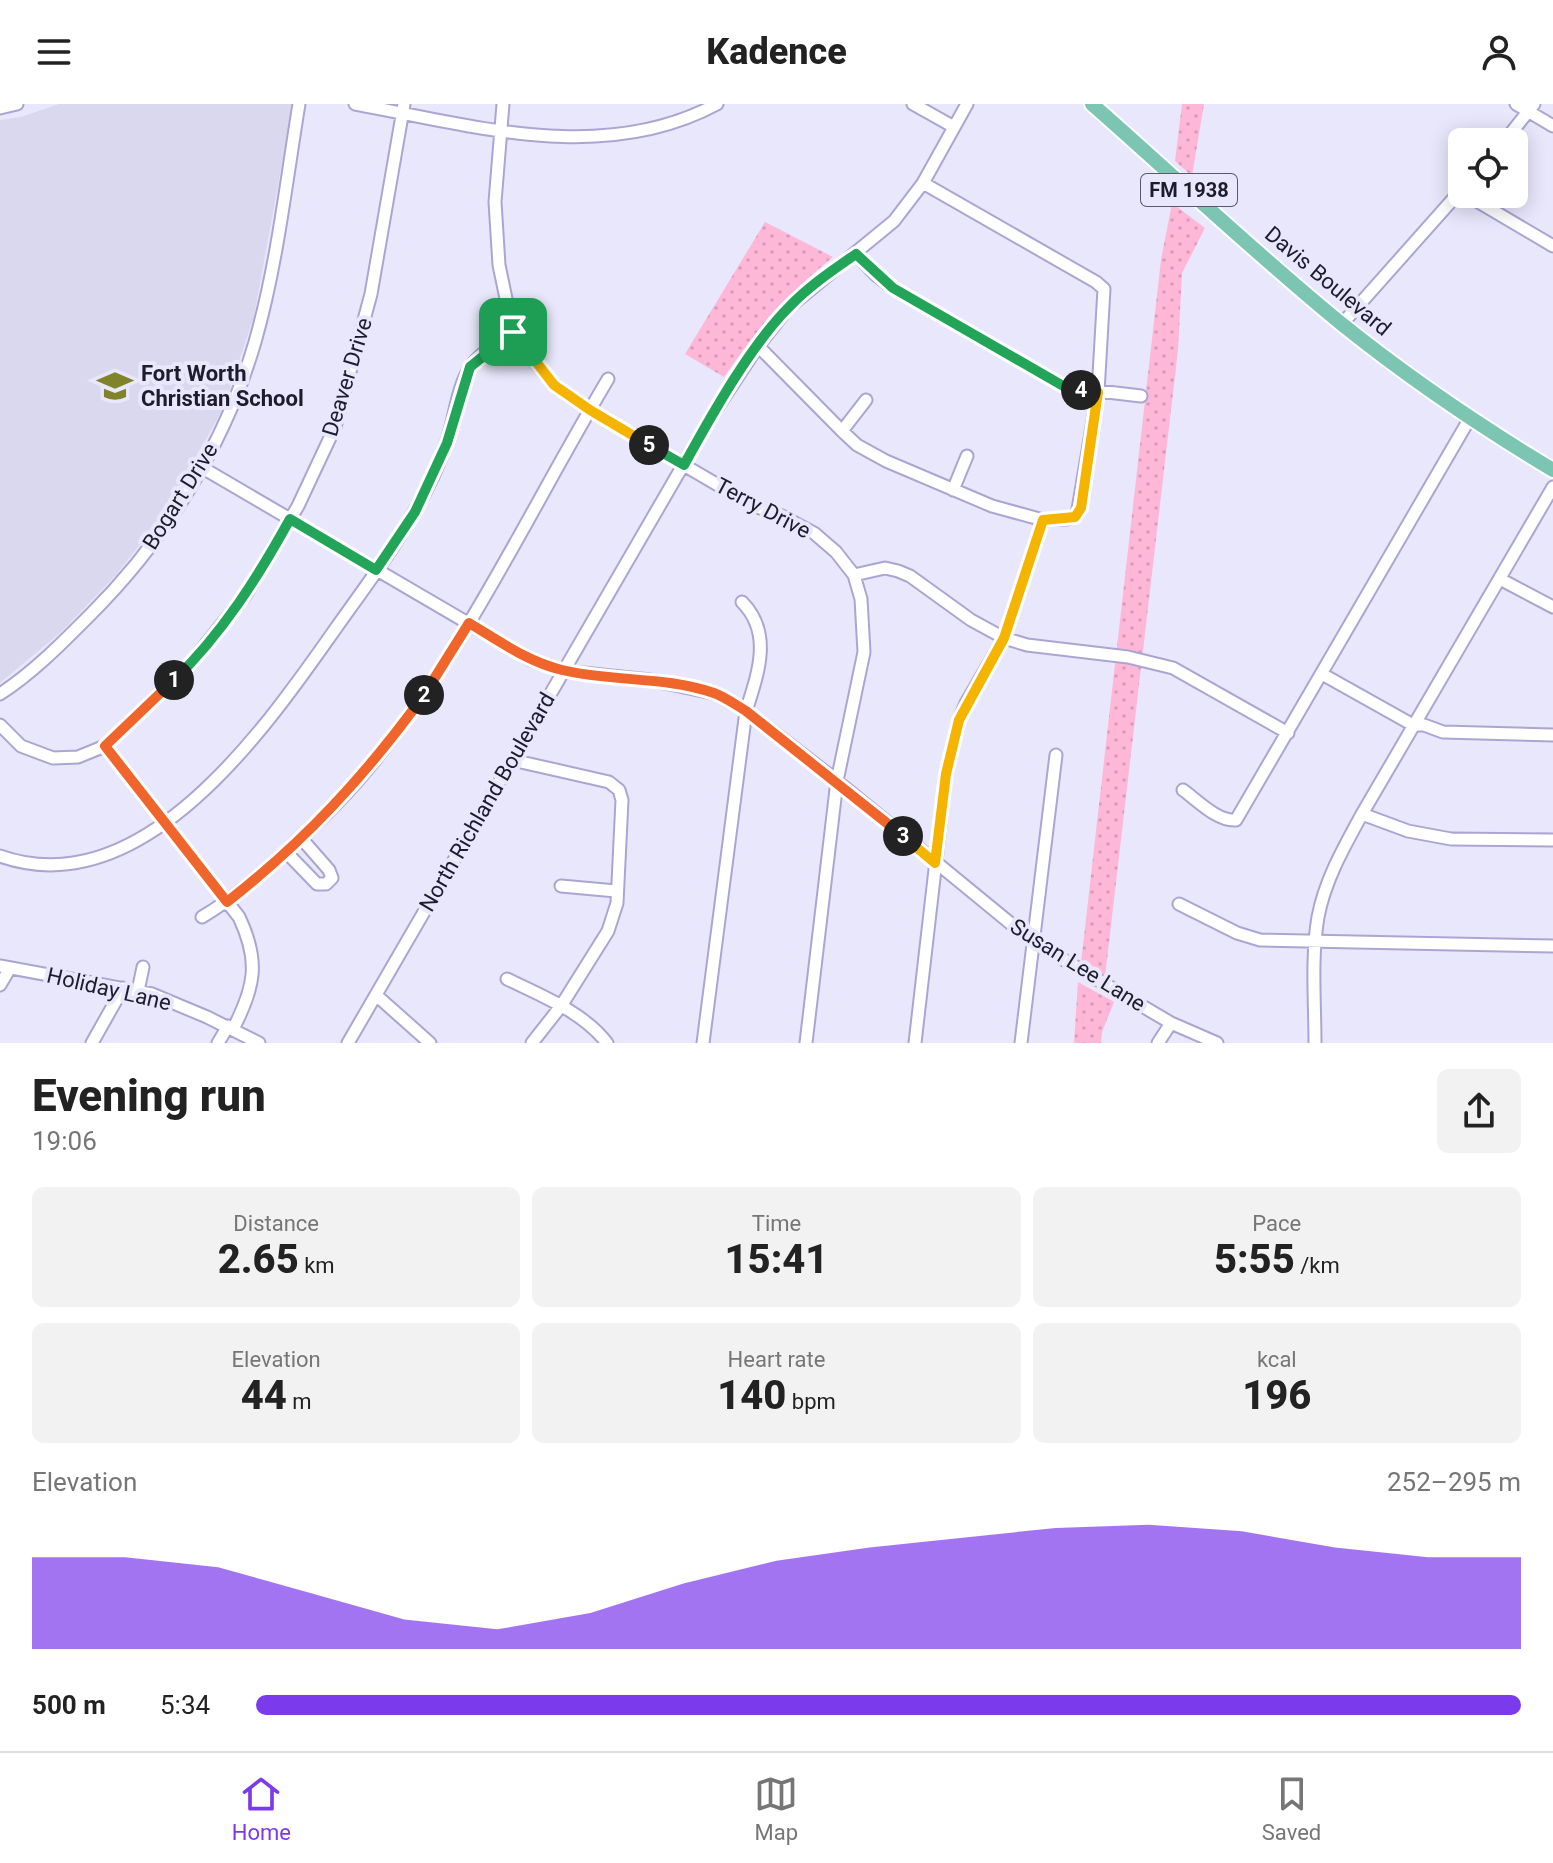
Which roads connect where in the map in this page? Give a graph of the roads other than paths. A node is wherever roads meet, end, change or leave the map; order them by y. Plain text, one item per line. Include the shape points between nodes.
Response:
1 (17, 104) edge
2 (299, 104) edge
3 (355, 104) edge
4 (503, 104) edge
5 (717, 104) edge
6 (913, 104) edge
7 (967, 104) edge
8 (1092, 104) edge
9 (1516, 104) edge
10 (0, 108) edge
11 (403, 108) edge
12 (1531, 108) edge
13 (1553, 126) edge
14 (954, 127) junction
15 (1515, 128) edge
16 (499, 131) junction
17 (923, 183) junction
18 (1448, 207) edge
19 (1490, 208) edge
20 (1553, 246) edge
21 (856, 254) junction
22 (1342, 324) junction
23 (513, 332) junction
24 (758, 346) junction
25 (608, 379) dead end
26 (1098, 392) junction
27 (1141, 396) dead end
28 (866, 400) dead end
29 (590, 410) junction
30 (1470, 418) junction
31 (842, 431) junction
32 (967, 456) dead end
33 (684, 465) junction
34 (201, 467) junction
35 (1553, 470) edge
36 (1553, 487) edge
37 (953, 490) junction
38 (290, 519) junction
39 (1043, 520) junction
40 (376, 570) junction
41 (854, 575) junction
42 (1500, 579) junction
43 (742, 602) dead end
44 (1553, 607) edge
45 (469, 623) junction
46 (1004, 638) junction
47 (564, 671) junction
48 (1322, 674) junction
49 (0, 694) edge
50 (746, 711) junction
51 (0, 725) edge
52 (1413, 725) junction
53 (1288, 733) junction
54 (1553, 735) edge
55 (105, 746) junction
56 (1056, 755) dead end
57 (512, 760) junction
58 (837, 781) junction
59 (1183, 790) dead end
60 (1362, 814) junction
61 (164, 821) junction
62 (301, 838) junction
63 (1553, 840) edge
64 (286, 852) junction
65 (0, 856) edge
66 (935, 863) junction
67 (561, 886) dead end
68 (616, 891) junction
69 (227, 902) junction
70 (1179, 904) dead end
71 (202, 917) dead end
72 (1316, 940) junction
73 (1032, 941) junction
74 (1553, 946) edge
75 (5, 967) edge
76 (143, 967) dead end
77 (507, 979) dead end
78 (0, 985) edge
79 (123, 988) junction
80 (138, 991) junction
81 (376, 995) junction
82 (561, 1006) junction
83 (1171, 1023) junction
84 (231, 1028) junction
85 (92, 1043) edge
86 (218, 1043) edge
87 (259, 1043) edge
88 (348, 1043) edge
89 (430, 1043) edge
90 (532, 1043) edge
91 (607, 1043) edge
92 (703, 1043) edge
93 (806, 1043) edge
94 (915, 1043) edge
95 (1021, 1043) edge
96 (1158, 1043) edge
97 (1217, 1043) edge
98 (1315, 1043) edge

1 - 10 street
2 - 34 street, Bogart Drive via 255,343 230,411
3 - 11 street
4 - 16 street, Terry Drive
5 - 16 street via 658,127 610,137
6 - 14 street
7 - 14 street, North Richland Boulevard
8 - 22 main road, Davis Boulevard / FM 1938
9 - 12 street
11 - 16 street
11 - 38 street, Deaver Drive via 371,294 342,405
12 - 13 street
12 - 15 street
14 - 17 street, North Richland Boulevard
16 - 23 street, Terry Drive via 496,229
17 - 21 street, North Richland Boulevard via 894,221
17 - 26 street via 1104,289
18 - 22 street
19 - 20 street
21 - 24 street, North Richland Boulevard via 788,308
21 - 26 street via 893,288 1022,364 1065,387
22 - 30 main road, Davis Boulevard / FM 1938
23 - 29 street, Terry Drive via 554,385
23 - 40 street via 470,367 447,443 415,512
24 - 31 street
24 - 33 street, North Richland Boulevard
25 - 29 street
26 - 27 street
26 - 39 street via 1077,515
28 - 31 street
29 - 33 street, Terry Drive
29 - 45 street
30 - 35 main road, Davis Boulevard / FM 1938
30 - 48 street
31 - 37 street via 886,461
32 - 37 street
33 - 41 street, Terry Drive via 814,533
33 - 47 street, North Richland Boulevard
34 - 38 street, Susan Lee Lane
34 - 49 street, Bogart Drive via 162,532 117,589
36 - 42 street
37 - 39 street
38 - 40 street, Susan Lee Lane
38 - 55 street, Deaver Drive via 246,594 192,662
39 - 46 street
40 - 45 street, Susan Lee Lane
40 - 61 street via 260,732
41 - 46 street via 885,568 910,576
41 - 58 street, Terry Drive via 864,652
42 - 44 street
42 - 52 street
43 - 50 street via 756,619 760,650
45 - 47 street, Susan Lee Lane via 531,660
45 - 62 street via 364,775
46 - 53 street via 1173,668
46 - 66 street via 959,720
47 - 50 street, Susan Lee Lane via 700,689
47 - 57 street, North Richland Boulevard
48 - 52 street
48 - 53 street
50 - 58 street, Susan Lee Lane
50 - 92 street
51 - 55 street, Deaver Drive via 21,746 53,758 78,757
52 - 54 street via 1443,732
52 - 60 street
53 - 59 street via 1236,820 1222,818
55 - 61 street
56 - 73 street
57 - 68 street via 593,777 619,790
57 - 81 street, North Richland Boulevard
58 - 66 street, Susan Lee Lane
58 - 93 street, Terry Drive
60 - 63 street via 1437,837
60 - 72 street via 1327,886
61 - 65 street via 141,838 92,859 51,866
61 - 69 street
62 - 64 street
62 - 64 street via 329,870 332,878 326,884 317,884
64 - 69 street
66 - 73 street, Susan Lee Lane
66 - 94 street
67 - 68 street
68 - 82 street via 608,931
69 - 71 street
69 - 84 street via 252,953 252,990
70 - 72 street via 1250,938
72 - 74 street
72 - 98 street
73 - 83 street, Susan Lee Lane
73 - 95 street
75 - 78 street
75 - 79 street, Holiday Lane
76 - 80 street
77 - 82 street
79 - 80 street, Holiday Lane
79 - 85 street
80 - 84 street, Holiday Lane
81 - 88 street, North Richland Boulevard
81 - 89 street
82 - 90 street
82 - 91 street
83 - 96 street
83 - 97 street, Susan Lee Lane
84 - 86 street
84 - 87 street, Holiday Lane

